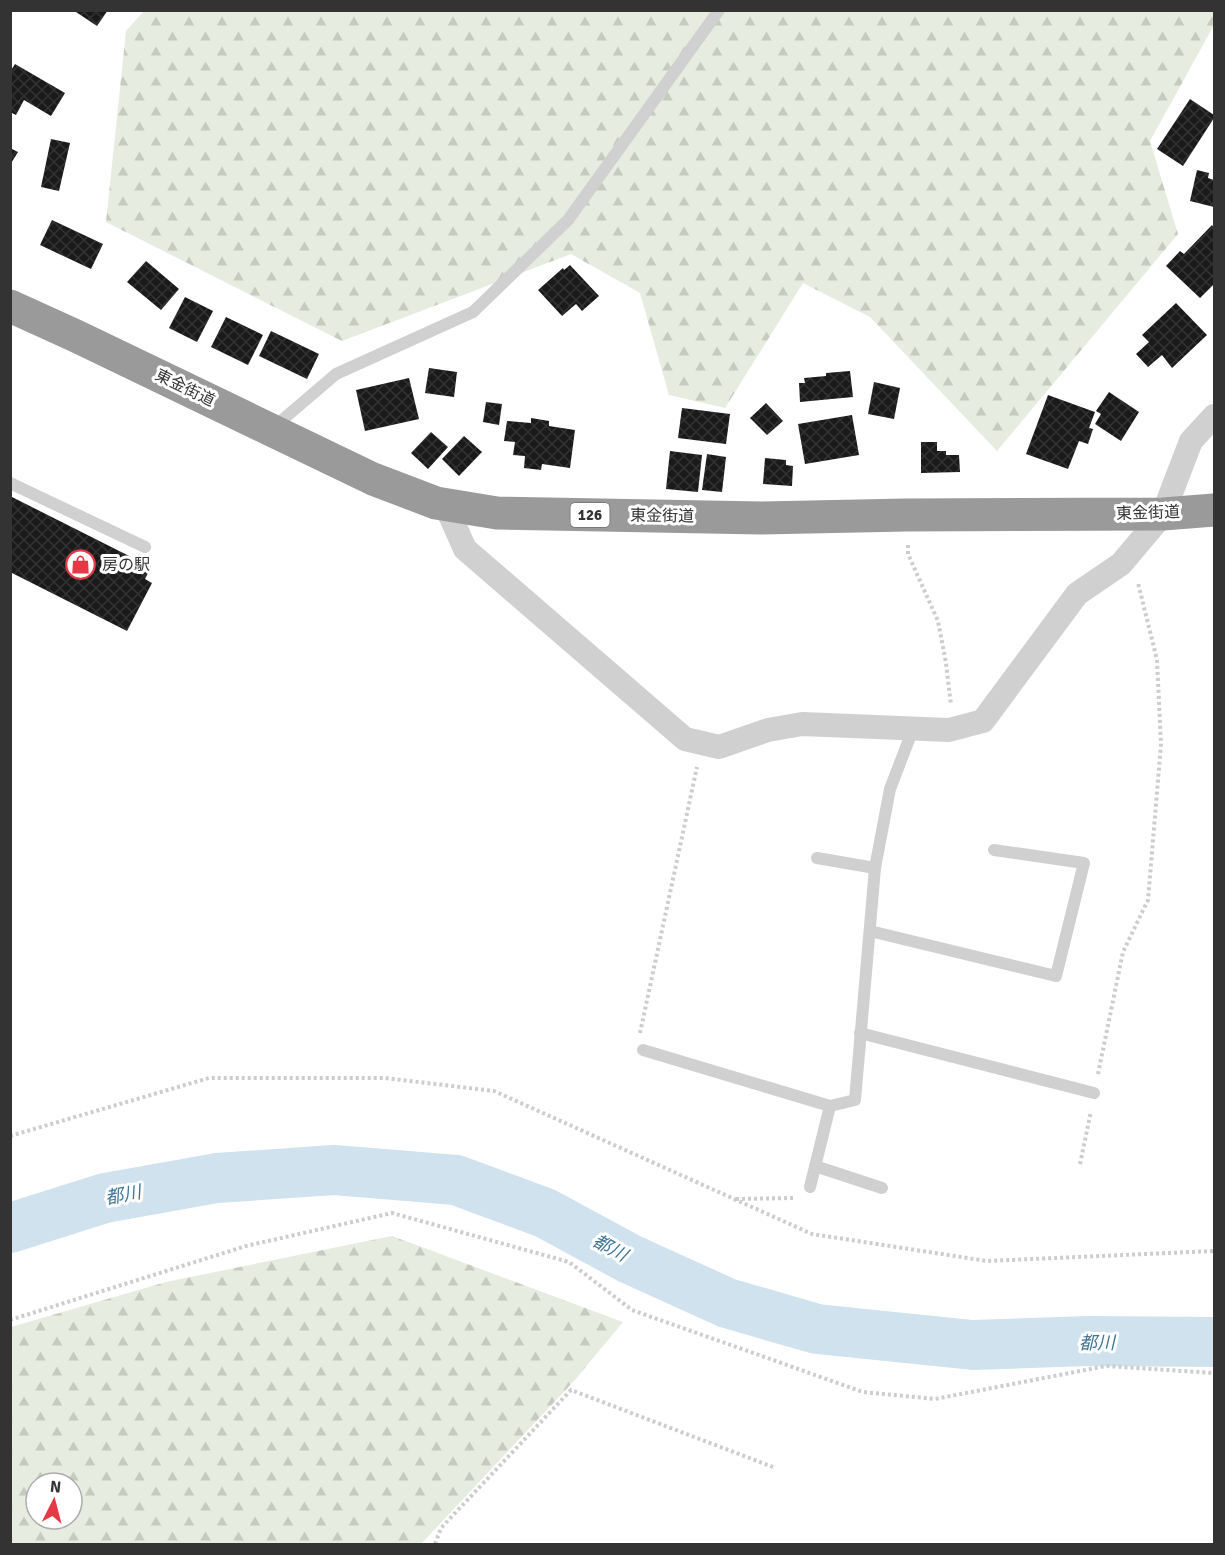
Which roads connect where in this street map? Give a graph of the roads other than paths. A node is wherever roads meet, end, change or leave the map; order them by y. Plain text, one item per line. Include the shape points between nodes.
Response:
1 (719, 10) edge
2 (10, 306) edge
3 (1215, 416) edge
4 (271, 429) junction
5 (10, 483) edge
6 (446, 504) junction
7 (1215, 510) edge
8 (1163, 514) junction
9 (145, 547) dead end
10 (913, 729) junction
11 (994, 850) dead end
12 (817, 858) dead end
13 (875, 868) junction
14 (870, 931) junction
15 (860, 1033) junction
16 (643, 1050) road end
17 (1094, 1092) road end
18 (830, 1106) junction
19 (816, 1166) junction
20 (810, 1187) road end
21 (882, 1188) dead end

1 - 4 lane via 567,220 473,312 336,374
2 - 4 highway, 東金街道 / 126
3 - 8 street via 1191,441
4 - 6 highway, 東金街道 / 126 via 373,479
5 - 9 lane
6 - 8 highway, 東金街道 / 126 via 497,513 761,518
6 - 10 street via 465,549 685,739 719,747 768,730 802,724
7 - 8 highway, 東金街道 / 126
8 - 10 street via 1121,564 1077,594 983,721 949,730
10 - 13 lane via 890,789
11 - 14 lane via 1084,863 1056,975
12 - 13 lane
13 - 14 lane
14 - 15 lane
15 - 17 lane
15 - 18 lane via 855,1100
16 - 18 lane
18 - 19 lane
19 - 20 lane
19 - 21 lane

